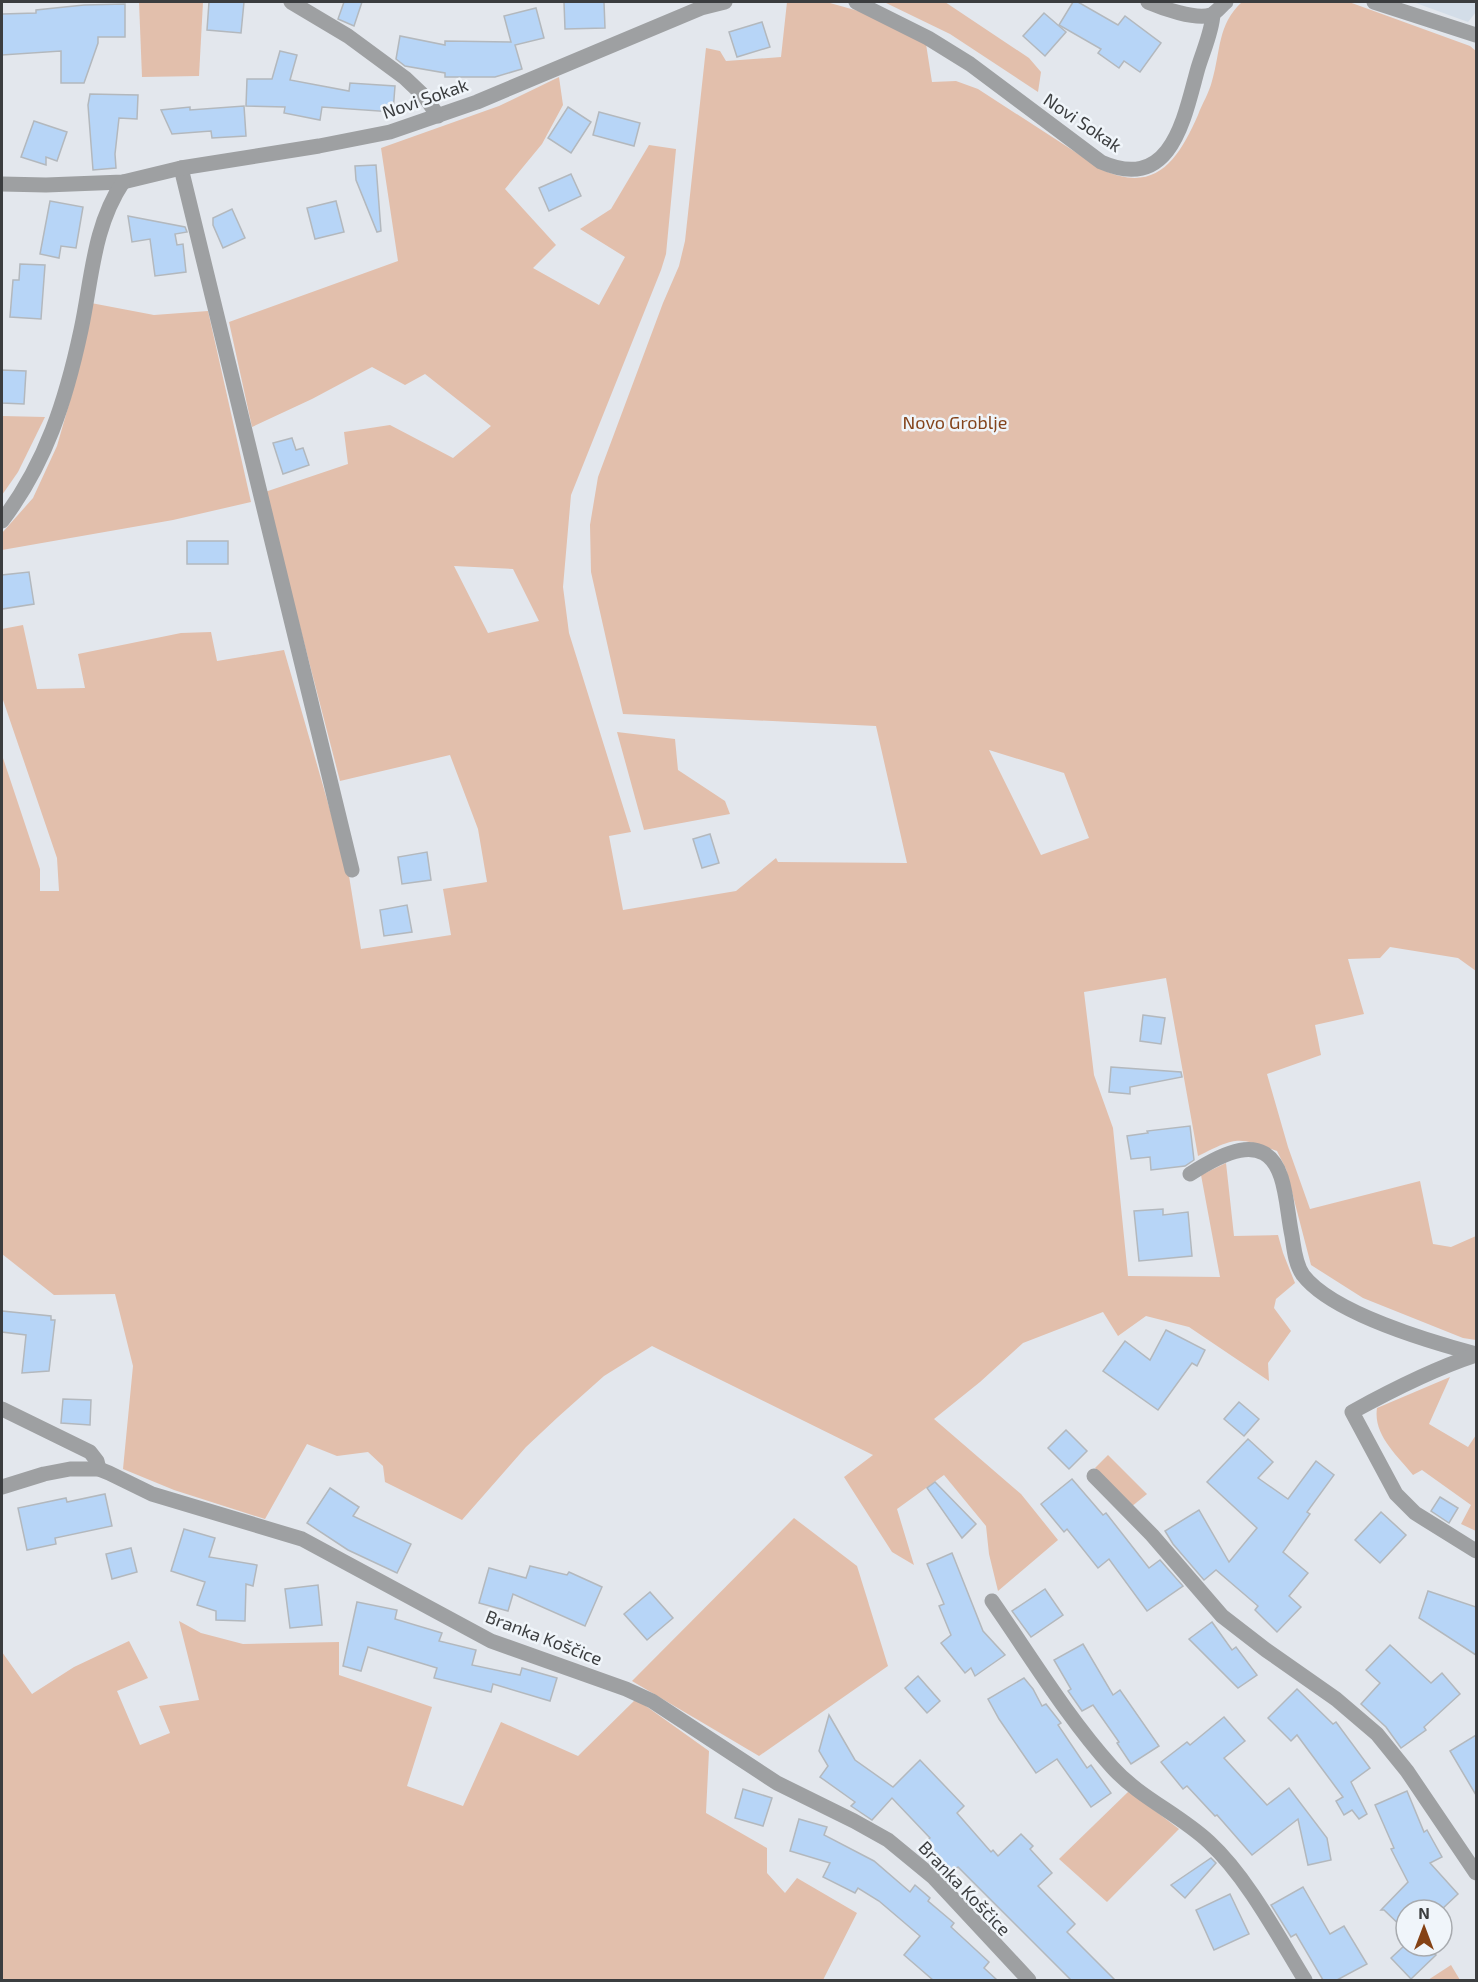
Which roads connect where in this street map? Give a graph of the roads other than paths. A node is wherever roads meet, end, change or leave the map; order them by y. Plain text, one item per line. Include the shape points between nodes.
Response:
1 (291, 2) edge
2 (725, 2) edge
3 (856, 2) edge
4 (1148, 2) edge
5 (1226, 2) edge
6 (1374, 2) edge
7 (1213, 14) junction
8 (1476, 35) edge
9 (438, 116) junction
10 (181, 168) junction
11 (123, 182) junction
12 (2, 184) edge
13 (2, 521) edge
14 (352, 870) dead end
15 (1190, 1174) dead end
16 (1476, 1355) edge
17 (2, 1409) edge
18 (99, 1469) junction
19 (1094, 1476) dead end
20 (2, 1487) edge
21 (1476, 1551) edge
22 (992, 1601) dead end
23 (1476, 1873) edge
24 (1029, 1980) edge
25 (1305, 1980) edge

1 - 9 street via 340,30 405,78
2 - 9 street, Novi Sokak via 701,8
3 - 7 street, Novi Sokak via 970,64 1101,162 1128,169 1147,168 1172,145 1188,104
4 - 7 street via 1164,9
5 - 7 street
6 - 8 street
9 - 10 street, Novi Sokak via 356,139
10 - 11 street, Novi Sokak
10 - 14 street
11 - 12 street, Novi Sokak
11 - 13 street via 107,210 96,243 81,330 51,439
15 - 16 street via 1217,1156 1236,1150 1258,1151 1268,1156 1281,1177 1295,1257 1302,1274 1317,1289 1355,1312 1432,1343
16 - 21 street via 1409,1382 1352,1412 1401,1499 1415,1513
17 - 18 street, Branka Koščice via 90,1452
18 - 20 street via 61,1471
18 - 24 street, Branka Koščice via 152,1494 302,1539 491,1641 652,1701 787,1789 888,1840 933,1877
19 - 23 street via 1222,1616 1336,1699 1377,1734
22 - 25 street via 1113,1768 1208,1841 1223,1857 1257,1902

